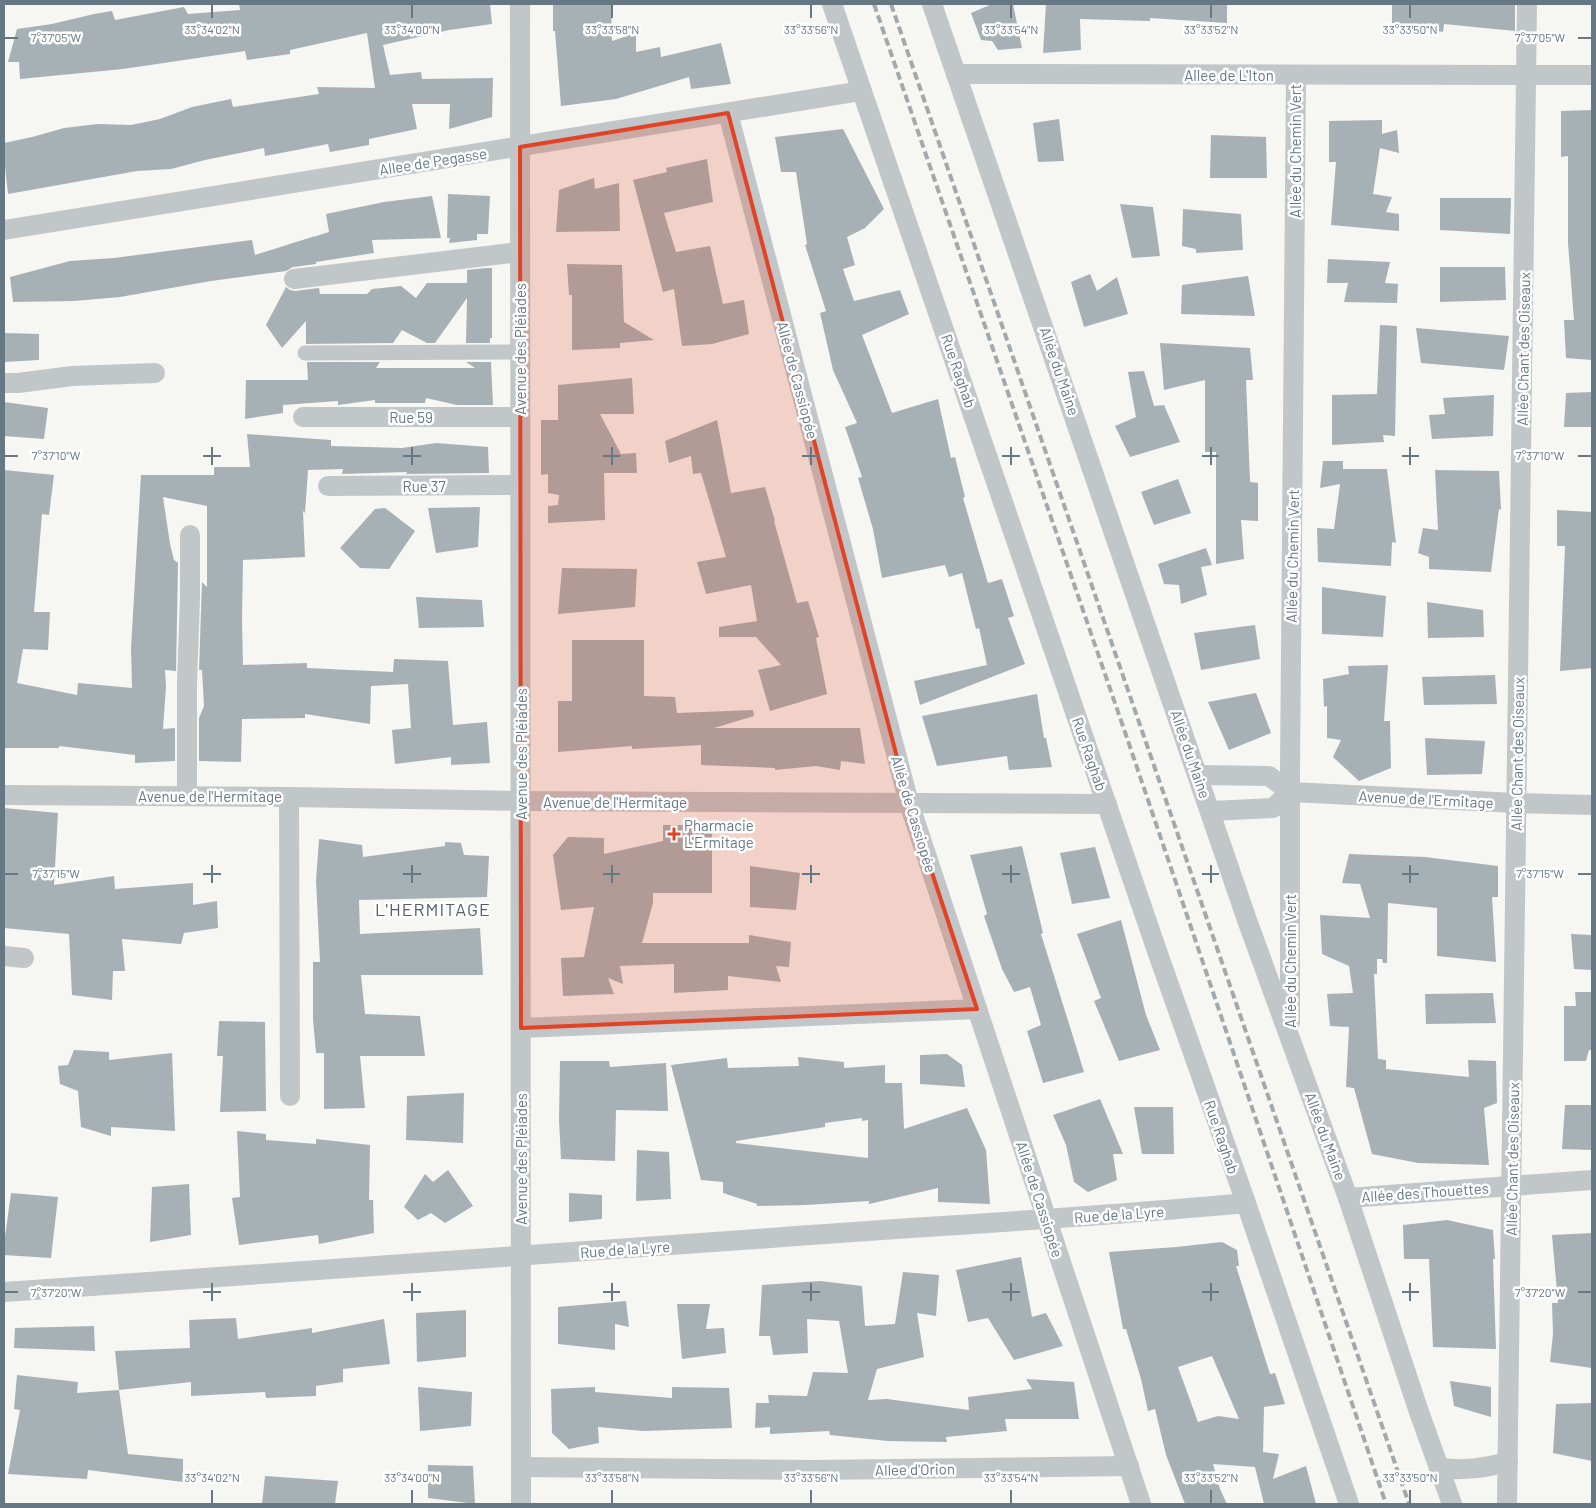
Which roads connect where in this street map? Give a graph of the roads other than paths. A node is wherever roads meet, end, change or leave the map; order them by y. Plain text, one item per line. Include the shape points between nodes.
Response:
1 (520, 4) edge
2 (832, 4) edge
3 (932, 4) edge
4 (1527, 4) edge
5 (956, 74) junction
6 (1296, 75) junction
7 (1526, 75) junction
8 (1592, 75) edge
9 (861, 91) junction
10 (728, 112) junction
11 (520, 147) junction
12 (4, 230) edge
13 (520, 252) junction
14 (294, 279) dead end
15 (520, 352) junction
16 (304, 353) dead end
17 (155, 373) dead end
18 (4, 383) edge
19 (303, 417) dead end
20 (520, 417) junction
21 (328, 486) dead end
22 (520, 486) junction
23 (190, 535) dead end
24 (1198, 775) junction
25 (1290, 792) junction
26 (4, 794) edge
27 (187, 796) junction
28 (289, 797) junction
29 (521, 801) junction
30 (909, 803) junction
31 (1516, 803) junction
32 (1107, 804) junction
33 (1592, 805) edge
34 (1211, 811) junction
35 (4, 956) edge
36 (24, 958) dead end
37 (977, 1010) junction
38 (521, 1028) junction
39 (1290, 1037) junction
40 (290, 1096) dead end
41 (1592, 1180) edge
42 (1512, 1186) junction
43 (1348, 1198) junction
44 (1246, 1203) junction
45 (1047, 1219) junction
46 (521, 1257) junction
47 (4, 1292) edge
48 (1508, 1462) junction
49 (1129, 1466) junction
50 (521, 1467) junction
51 (1440, 1468) junction
52 (521, 1504) edge
53 (1142, 1504) edge
54 (1348, 1504) edge
55 (1452, 1504) edge
56 (1507, 1504) edge

1 - 11 street, Avenue des Pléiades
2 - 9 street, Rue Raghab
3 - 5 street, Allée du Maine
4 - 7 street, Allée Chant des Oiseaux
5 - 6 street, Allee de L'Iton
5 - 24 street, Allée du Maine
6 - 7 street, Allee de L'Iton
6 - 25 street, Allée du Chemin Vert
7 - 8 street, Allee de L'Iton
7 - 31 street, Allée Chant des Oiseaux
9 - 10 street, Allee de Pegasse
9 - 32 street, Rue Raghab
10 - 11 street, Allee de Pegasse
10 - 30 street, Allée de Cassiopée
11 - 12 street, Allee de Pegasse
11 - 13 street, Avenue des Pléiades
13 - 14 street
13 - 15 street, Avenue des Pléiades
15 - 16 street
15 - 20 street, Avenue des Pléiades
17 - 18 street
19 - 20 street, Rue 59
20 - 22 street, Avenue des Pléiades
21 - 22 street, Rue 37
22 - 29 street, Avenue des Pléiades
23 - 27 street
24 - 25 street via 1270,776
24 - 34 street, Allée du Maine
25 - 31 street, Avenue de l'Ermitage
25 - 34 street via 1273,808
25 - 39 street, Allée du Chemin Vert
26 - 27 street, Avenue de l'Hermitage
27 - 28 street, Avenue de l'Hermitage
28 - 29 street, Avenue de l'Hermitage
28 - 40 street
29 - 30 street, Avenue de l'Hermitage
29 - 38 street, Avenue des Pléiades
30 - 32 street, Avenue de l'Hermitage
30 - 37 street, Allée de Cassiopée
31 - 33 street, Avenue de l'Ermitage
31 - 42 street, Allée Chant des Oiseaux
32 - 44 street, Rue Raghab
34 - 39 street, Allée du Maine
35 - 36 street
37 - 38 street
37 - 45 street, Allée de Cassiopée
38 - 46 street, Avenue des Pléiades
39 - 43 street, Allée du Maine
41 - 42 street, Allée des Thouettes
42 - 43 street, Allée des Thouettes
42 - 48 street, Allée Chant des Oiseaux
43 - 51 street, Allée du Maine
44 - 45 street, Rue de la Lyre
44 - 54 street, Rue Raghab
45 - 46 street, Rue de la Lyre
45 - 49 street, Allée de Cassiopée
46 - 47 street, Rue de la Lyre
46 - 50 street, Avenue des Pléiades
48 - 51 street via 1460,1470
48 - 56 street, Allée Chant des Oiseaux
49 - 50 street, Allee d'Orion via 813,1470
49 - 53 street, Allée de Cassiopée
50 - 52 street, Avenue des Pléiades
51 - 55 street, Allée du Maine

